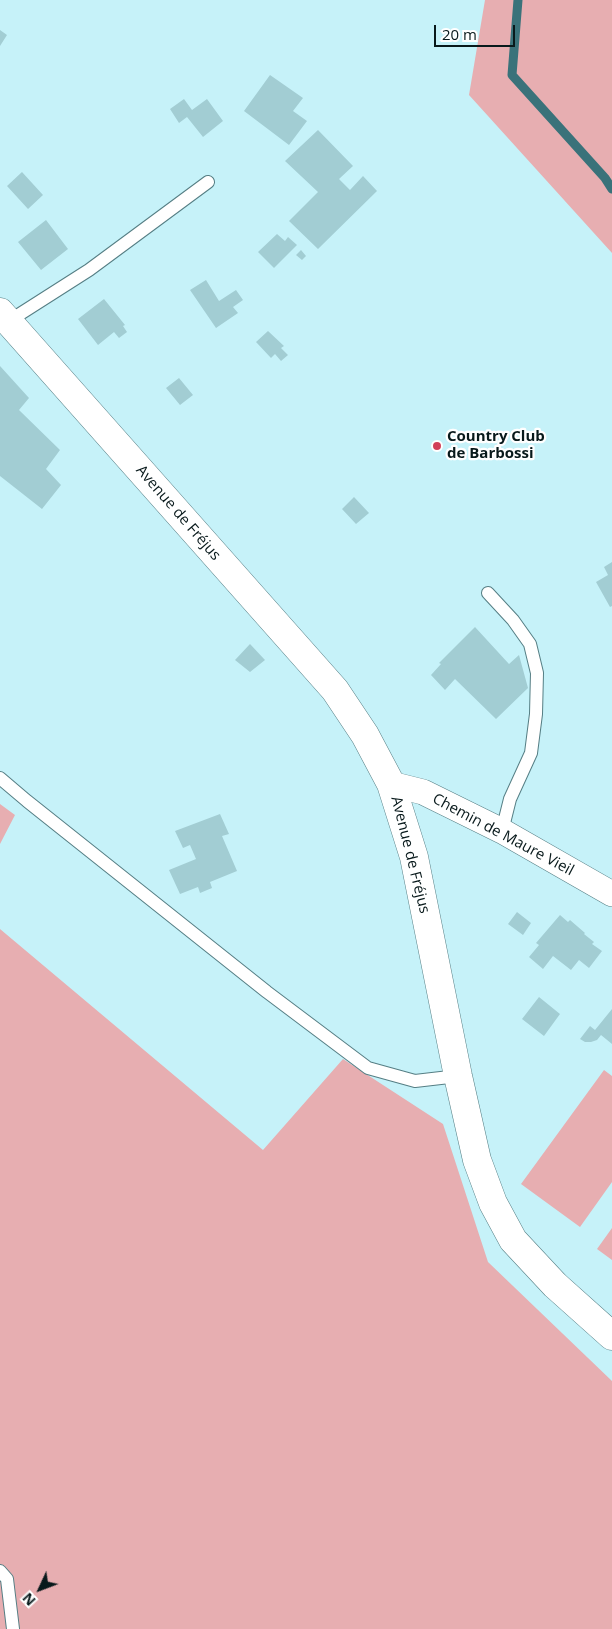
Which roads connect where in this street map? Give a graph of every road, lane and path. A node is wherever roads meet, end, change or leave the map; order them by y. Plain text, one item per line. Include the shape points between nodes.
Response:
1 (208, 182) dead end
2 (4, 317) edge
3 (488, 592) dead end
4 (0, 778) edge
5 (392, 784) junction
6 (502, 831) junction
7 (612, 894) edge
8 (458, 1076) junction
9 (612, 1336) edge
10 (0, 1571) edge
11 (13, 1629) edge

1 - 2 lane via 90,270
2 - 5 main road, Avenue de Fréjus via 335,690
3 - 6 lane via 530,644 537,673 531,753 510,799
4 - 8 lane via 267,992 368,1068 415,1081
5 - 6 street, Chemin de Maure Vieil via 423,792
5 - 8 main road, Avenue de Fréjus via 414,857
6 - 7 street, Chemin de Maure Vieil
8 - 9 main road, Avenue de Fréjus via 477,1160 493,1203 513,1240 554,1285
10 - 11 lane via 7,1578

